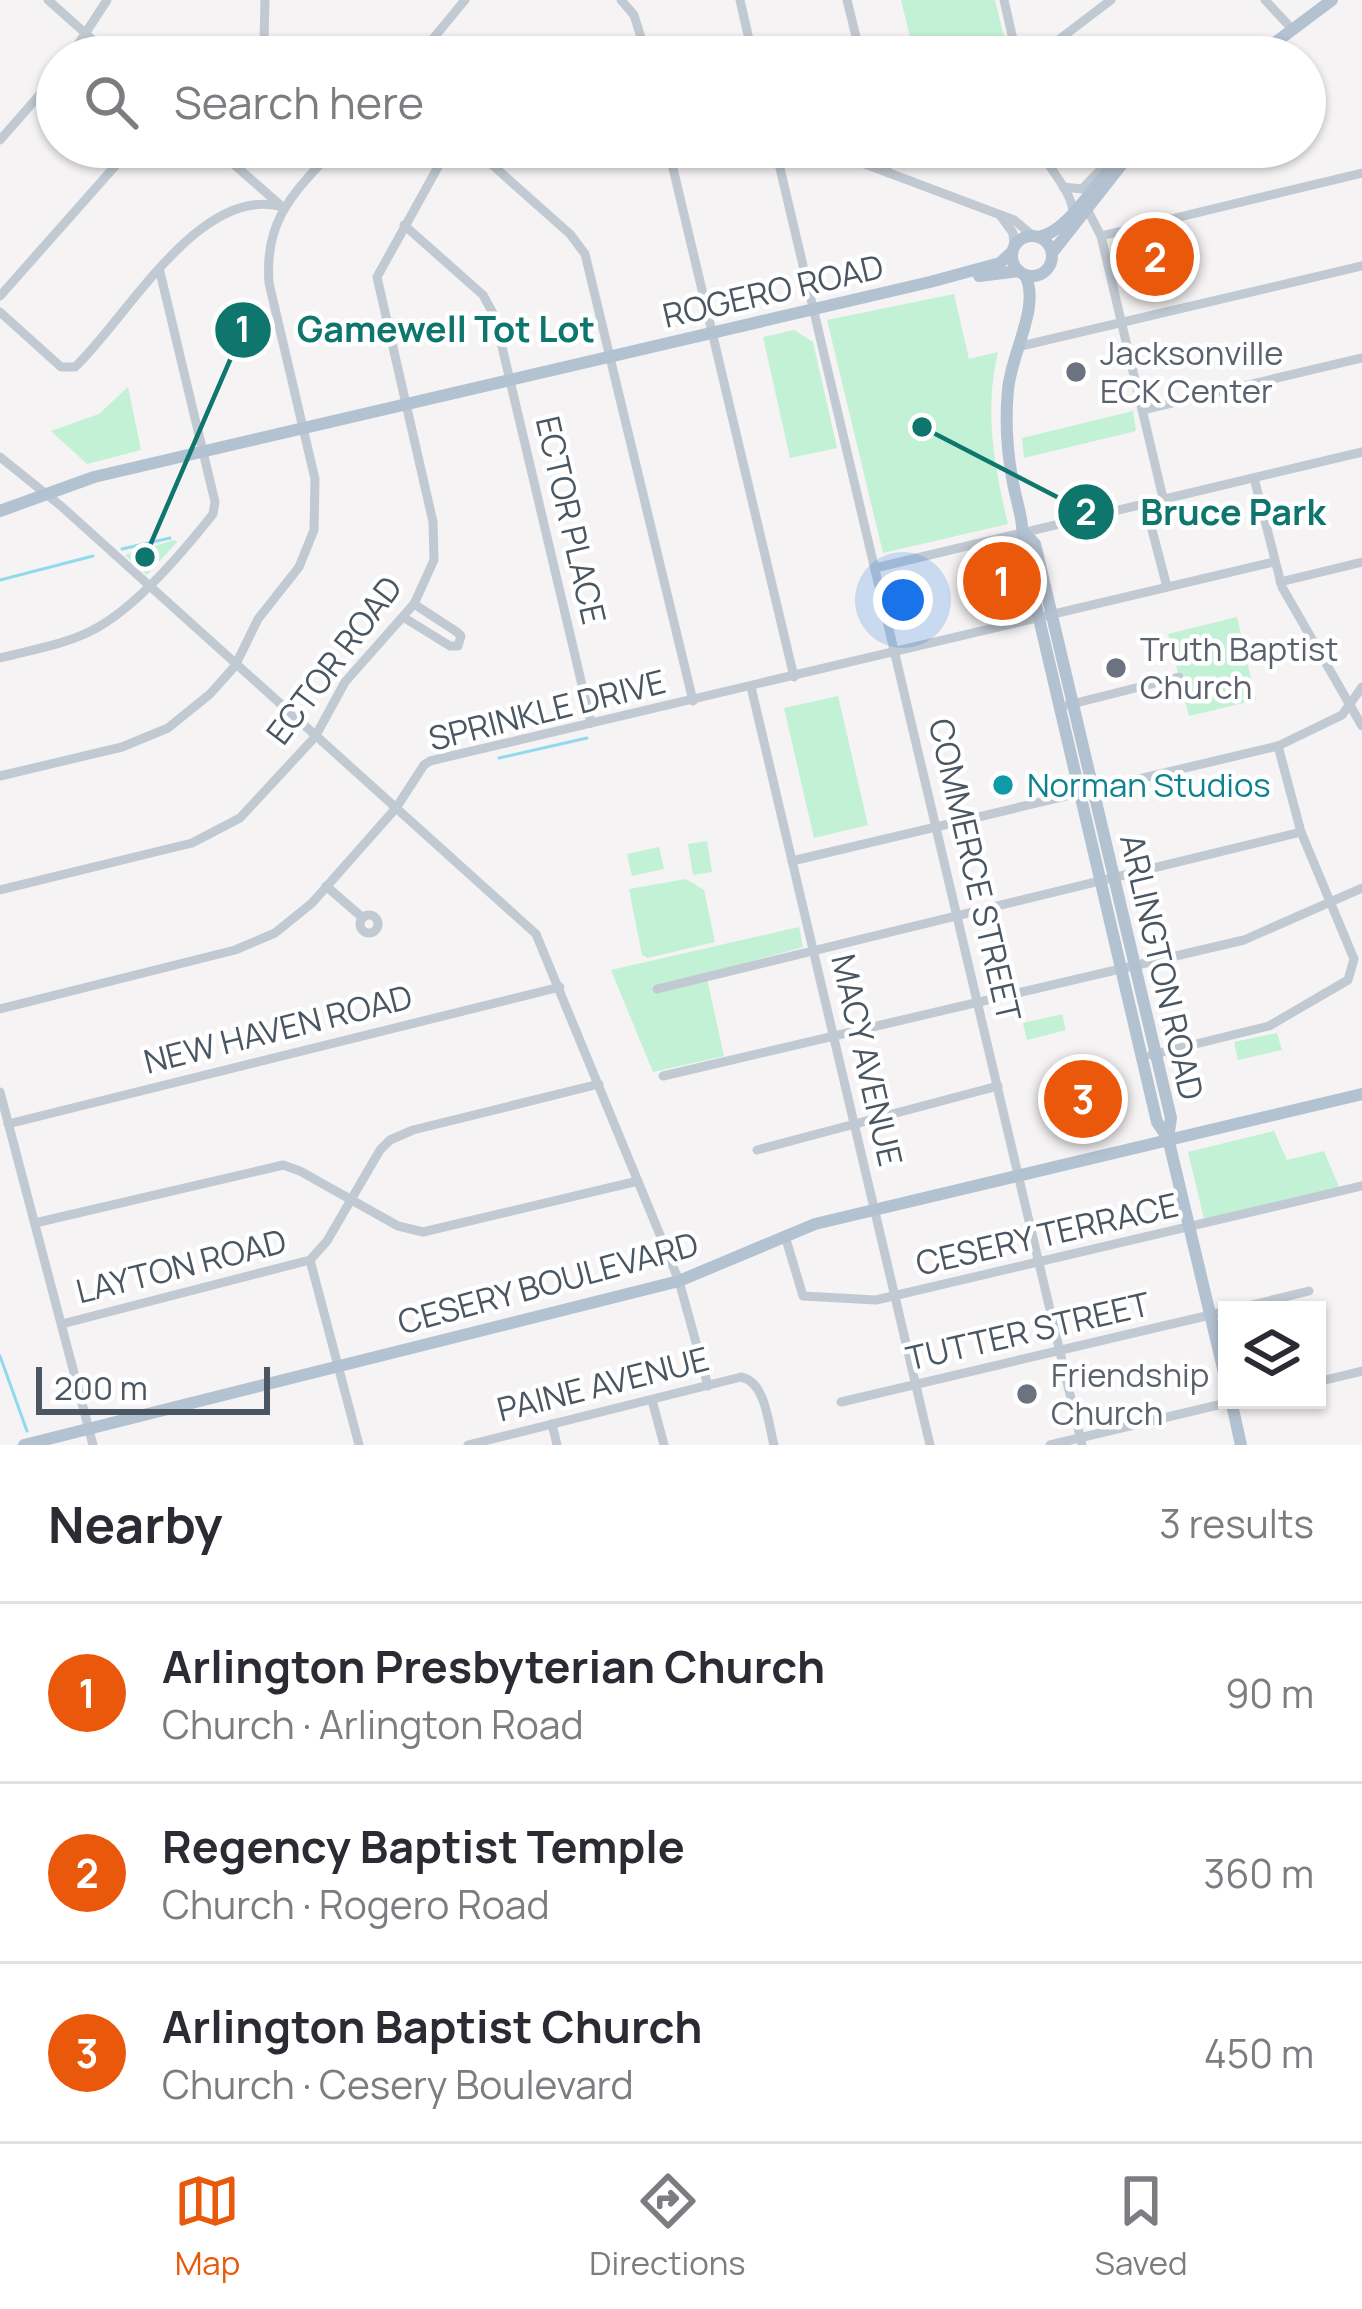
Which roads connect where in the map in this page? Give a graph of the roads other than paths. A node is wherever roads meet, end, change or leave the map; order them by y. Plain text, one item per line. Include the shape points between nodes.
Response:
1 (48, 0) edge
2 (107, 0) edge
3 (265, 0) edge
4 (465, 0) edge
5 (621, 0) edge
6 (740, 0) edge
7 (847, 0) edge
8 (1004, 0) edge
9 (1111, 0) edge
10 (1265, 0) edge
11 (1332, 0) edge
12 (1293, 30) junction
13 (86, 33) junction
14 (84, 36) edge
15 (89, 36) edge
16 (264, 36) edge
17 (435, 36) edge
18 (640, 36) edge
19 (748, 36) edge
20 (856, 36) edge
21 (1012, 36) edge
22 (1064, 36) edge
23 (1285, 36) edge
24 (36, 99) edge
25 (0, 140) edge
26 (113, 168) edge
27 (238, 168) edge
28 (317, 168) edge
29 (436, 168) edge
30 (495, 168) edge
31 (673, 168) edge
32 (780, 168) edge
33 (875, 168) edge
34 (887, 168) edge
35 (1049, 168) edge
36 (1102, 168) edge
37 (1116, 168) edge
38 (888, 173) junction
39 (1362, 173) edge
40 (1064, 187) junction
41 (283, 207) junction
42 (1080, 210) junction
43 (1000, 215) junction
44 (404, 225) junction
45 (1101, 236) junction
46 (1036, 237) junction
47 (1013, 249) junction
48 (1052, 253) junction
49 (1362, 266) edge
50 (160, 272) junction
51 (1045, 272) junction
52 (1022, 273) junction
53 (930, 282) junction
54 (0, 296) edge
55 (813, 308) junction
56 (0, 312) edge
57 (1026, 318) junction
58 (1122, 323) junction
59 (712, 332) junction
60 (1016, 347) junction
61 (611, 356) junction
62 (1362, 358) edge
63 (509, 380) junction
64 (405, 405) junction
65 (1142, 410) junction
66 (304, 429) junction
67 (202, 451) junction
68 (1362, 452) edge
69 (0, 457) edge
70 (1254, 478) junction
71 (44, 494) junction
72 (1163, 498) junction
73 (1145, 503) junction
74 (0, 511) edge
75 (1024, 532) junction
76 (1274, 562) junction
77 (1362, 562) edge
78 (875, 568) junction
79 (1280, 582) junction
80 (147, 586) junction
81 (1167, 587) junction
82 (414, 604) junction
83 (1045, 615) junction
84 (403, 617) junction
85 (895, 652) junction
86 (0, 658) edge
87 (235, 666) junction
88 (794, 676) junction
89 (1179, 677) dead end
90 (751, 687) junction
91 (1362, 687) edge
92 (693, 701) junction
93 (1349, 704) junction
94 (1065, 705) junction
95 (592, 723) junction
96 (1362, 726) edge
97 (315, 737) junction
98 (1278, 746) junction
99 (0, 776) edge
100 (1086, 791) junction
101 (395, 808) junction
102 (937, 826) junction
103 (1301, 832) junction
104 (792, 861) junction
105 (1107, 880) junction
106 (326, 886) junction
107 (1362, 888) edge
108 (0, 890) edge
109 (1329, 902) junction
110 (958, 914) junction
111 (363, 918) dead end
112 (813, 949) junction
113 (1128, 967) junction
114 (560, 987) junction
115 (657, 989) dead end
116 (978, 1002) junction
117 (0, 1009) edge
118 (833, 1036) junction
119 (1149, 1055) junction
120 (663, 1076) dead end
121 (599, 1084) junction
122 (998, 1086) junction
123 (0, 1092) edge
124 (1362, 1094) edge
125 (854, 1121) junction
126 (8, 1124) junction
127 (1168, 1138) junction
128 (757, 1150) dead end
129 (1019, 1173) junction
130 (638, 1181) junction
131 (1362, 1186) edge
132 (351, 1199) junction
133 (874, 1209) junction
134 (35, 1223) junction
135 (1190, 1228) junction
136 (785, 1236) junction
137 (310, 1261) junction
138 (1040, 1263) junction
139 (679, 1281) junction
140 (1310, 1291) dead end
141 (895, 1297) junction
142 (1270, 1301) edge
143 (1218, 1313) edge
144 (1210, 1315) junction
145 (62, 1324) junction
146 (1218, 1348) edge
147 (1060, 1351) junction
148 (339, 1366) junction
149 (1362, 1372) edge
150 (1326, 1380) edge
151 (708, 1385) junction
152 (916, 1385) junction
153 (652, 1400) junction
154 (841, 1402) dead end
155 (1218, 1405) edge
156 (1235, 1409) edge
157 (552, 1424) junction
158 (89, 1429) junction
159 (1082, 1442) edge
160 (23, 1445) edge
161 (93, 1445) edge
162 (359, 1445) edge
163 (468, 1445) edge
164 (557, 1445) edge
165 (664, 1445) edge
166 (773, 1445) edge
167 (930, 1445) edge
168 (1050, 1445) edge
169 (1241, 1445) edge

1 - 13 street
2 - 13 street
3 - 16 street
4 - 17 street
5 - 18 street
6 - 19 street
7 - 20 street
8 - 21 street
9 - 22 street
10 - 12 street
11 - 12 main road
12 - 23 main road
13 - 14 street
13 - 15 street
24 - 25 street
26 - 54 street
27 - 41 street
28 - 41 street
29 - 44 street, ECTOR ROAD
30 - 61 street via 581,248
31 - 59 street
32 - 55 street, COMMERCE STREET
33 - 38 street
34 - 38 street
35 - 40 street
36 - 40 street via 1082,189
37 - 42 main road
38 - 43 street
39 - 45 street
40 - 42 street
41 - 50 street via 215,216
41 - 66 street via 269,283
42 - 45 street
42 - 46 main road via 1056,232
42 - 48 main road
43 - 46 street
43 - 47 street
44 - 63 street, ECTOR PLACE via 490,305
44 - 64 street, ECTOR ROAD via 377,278
45 - 58 street
46 - 47 main road
46 - 48 main road
47 - 52 main road
47 - 53 main road, ROGERO ROAD via 1000,263
48 - 51 main road
49 - 58 street
50 - 56 street via 71,368
50 - 67 street
51 - 52 main road
51 - 57 main road, ARLINGTON ROAD
52 - 53 main road, ROGERO ROAD
52 - 57 main road, ARLINGTON ROAD via 1033,296
53 - 55 main road, ROGERO ROAD
55 - 59 main road, ROGERO ROAD
55 - 78 street, COMMERCE STREET
57 - 60 main road, ARLINGTON ROAD
58 - 60 street
58 - 65 street
59 - 61 main road, ROGERO ROAD
59 - 88 street
60 - 75 main road, ARLINGTON ROAD via 1007,446
61 - 63 main road, ROGERO ROAD
61 - 92 street
62 - 65 street
63 - 64 main road, ROGERO ROAD
63 - 95 street, ECTOR PLACE
64 - 66 main road, ROGERO ROAD
64 - 82 street, ECTOR ROAD via 435,542
65 - 72 street
66 - 67 main road, ROGERO ROAD
66 - 87 street via 315,478 314,530
67 - 71 main road, ROGERO ROAD
67 - 80 street via 213,514
68 - 70 street
69 - 71 street
70 - 72 street
70 - 76 street
71 - 74 main road, ROGERO ROAD
71 - 80 street
72 - 73 street
73 - 75 street
73 - 81 street
75 - 78 street
75 - 83 main road, ARLINGTON ROAD
76 - 79 street
76 - 81 street, SPRINKLE DRIVE
77 - 79 street
78 - 85 street, COMMERCE STREET
79 - 93 street
80 - 86 street via 87,633
80 - 87 street
81 - 83 street, SPRINKLE DRIVE
82 - 84 street, ECTOR ROAD
82 - 84 street via 458,632 458,646
83 - 85 street, SPRINKLE DRIVE
83 - 94 main road, ARLINGTON ROAD
84 - 97 street, ECTOR ROAD via 345,682
85 - 88 street, SPRINKLE DRIVE
85 - 102 street, COMMERCE STREET
87 - 97 street
87 - 99 street via 168,728
88 - 90 street, SPRINKLE DRIVE
89 - 94 street
90 - 92 street, SPRINKLE DRIVE
90 - 104 street, MACY AVENUE
91 - 93 street
92 - 95 street, SPRINKLE DRIVE
93 - 96 street
93 - 98 street
94 - 100 main road, ARLINGTON ROAD
95 - 101 street, SPRINKLE DRIVE via 430,761
97 - 101 street
97 - 108 street, ECTOR ROAD via 217,833
98 - 100 street
98 - 103 street
100 - 102 street
100 - 105 main road, ARLINGTON ROAD
101 - 106 street, SPRINKLE DRIVE
101 - 114 street via 536,934
102 - 104 street
102 - 110 street, COMMERCE STREET
103 - 105 street
103 - 109 street
104 - 112 street, MACY AVENUE
105 - 110 street
105 - 113 main road, ARLINGTON ROAD
106 - 111 street
106 - 117 street, SPRINKLE DRIVE via 292,921 256,942
107 - 109 street
109 - 113 street via 1244,940
109 - 119 street via 1354,959 1348,980 1269,1025
110 - 112 street
110 - 116 street, COMMERCE STREET
112 - 115 street
112 - 118 street, MACY AVENUE
113 - 116 street
113 - 119 main road, ARLINGTON ROAD
114 - 121 street
114 - 126 street, NEW HAVEN ROAD
116 - 118 street
116 - 122 street, COMMERCE STREET
118 - 120 street
118 - 125 street, MACY AVENUE
119 - 127 main road, ARLINGTON ROAD via 1157,1122
121 - 130 street
121 - 132 street, LAYTON ROAD via 401,1134 380,1150
122 - 125 street
122 - 129 street, COMMERCE STREET
123 - 126 street
124 - 127 main road, CESERY BOULEVARD
125 - 128 street
125 - 133 street, MACY AVENUE
126 - 134 street
127 - 129 main road, CESERY BOULEVARD
127 - 135 main road, ARLINGTON ROAD
129 - 133 main road, CESERY BOULEVARD
129 - 138 street, COMMERCE STREET
130 - 132 street via 423,1232
130 - 139 street
131 - 135 street, CESERY TERRACE
132 - 134 street via 300,1171 269,1166
132 - 137 street, LAYTON ROAD
133 - 136 main road, CESERY BOULEVARD
133 - 141 street, MACY AVENUE
134 - 145 street
135 - 138 street, CESERY TERRACE
135 - 144 main road, ARLINGTON ROAD
136 - 139 main road, CESERY BOULEVARD
136 - 141 street, CESERY TERRACE via 802,1296
137 - 145 street, LAYTON ROAD
137 - 148 street
138 - 141 street, CESERY TERRACE
138 - 147 street, COMMERCE STREET
139 - 148 main road, CESERY BOULEVARD
139 - 151 street
140 - 142 street, TUTTER STREET
141 - 152 street, MACY AVENUE
143 - 144 street, TUTTER STREET
144 - 146 main road, ARLINGTON ROAD
144 - 147 street, TUTTER STREET
145 - 158 street
147 - 152 street, TUTTER STREET
147 - 159 street, COMMERCE STREET
148 - 158 main road, CESERY BOULEVARD
148 - 162 street
149 - 150 street
151 - 153 street, PAINE AVENUE
151 - 166 street, PAINE AVENUE via 751,1378
152 - 154 street, TUTTER STREET
152 - 167 street, MACY AVENUE
153 - 157 street, PAINE AVENUE
153 - 165 street
155 - 159 street
156 - 169 main road
157 - 163 street, PAINE AVENUE
157 - 164 street
158 - 160 main road, CESERY BOULEVARD
158 - 161 street
159 - 168 street

